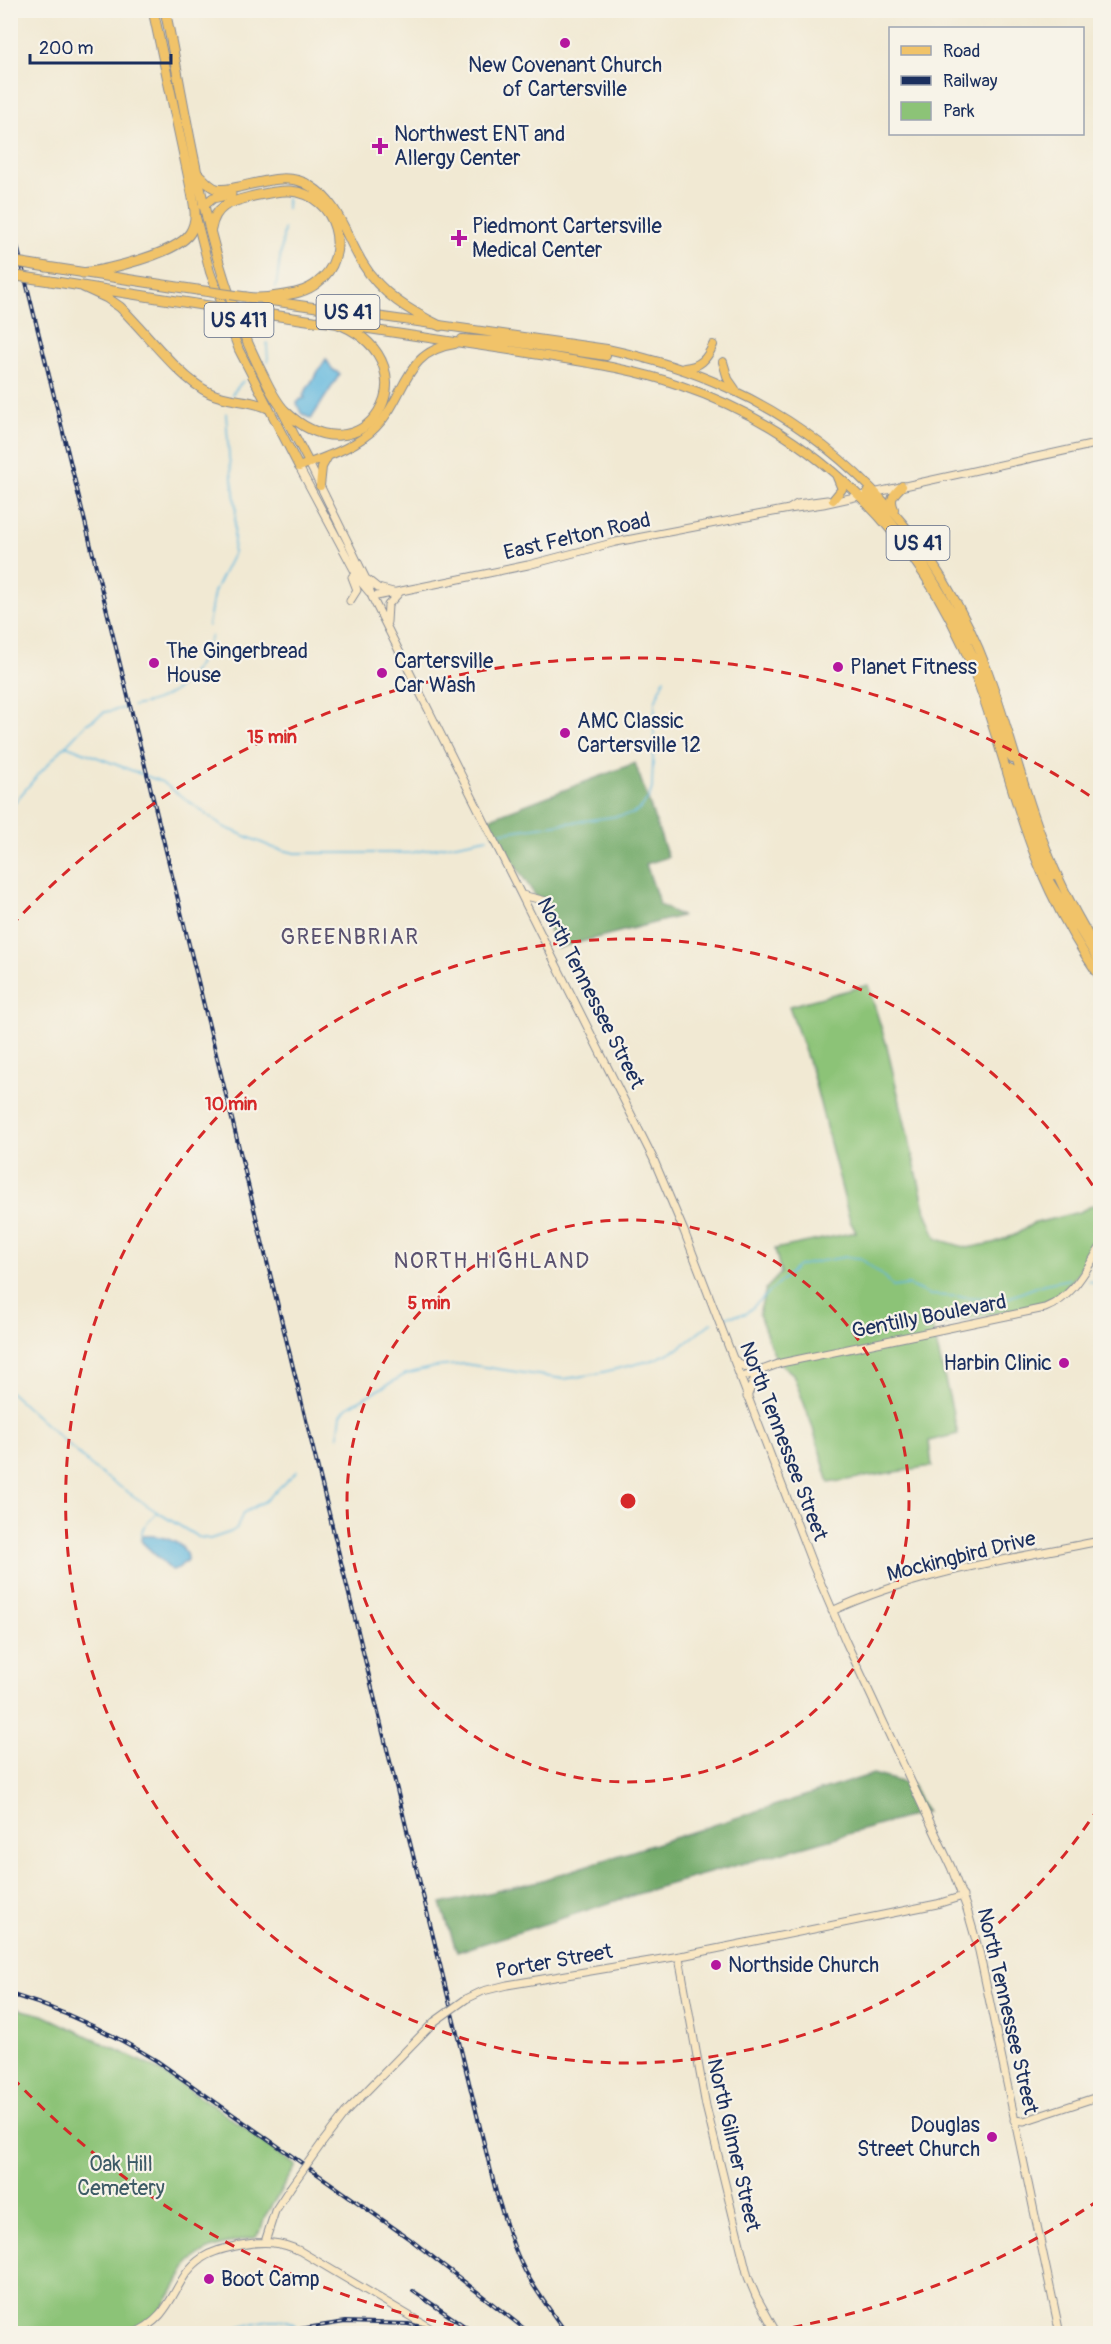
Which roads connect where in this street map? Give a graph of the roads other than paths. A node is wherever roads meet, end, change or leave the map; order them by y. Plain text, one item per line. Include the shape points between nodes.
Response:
1 (153, 10) edge
2 (165, 10) edge
3 (198, 174) junction
4 (318, 191) junction
5 (205, 203) junction
6 (197, 219) junction
7 (211, 232) junction
8 (10, 261) edge
9 (82, 273) junction
10 (10, 275) edge
11 (81, 286) junction
12 (251, 298) junction
13 (339, 324) junction
14 (440, 326) junction
15 (446, 340) junction
16 (464, 343) junction
17 (713, 345) dead end
18 (606, 356) dead end
19 (723, 362) dead end
20 (680, 369) junction
21 (738, 392) junction
22 (279, 405) junction
23 (268, 408) junction
24 (1101, 443) edge
25 (330, 455) junction
26 (309, 463) junction
27 (299, 467) junction
28 (835, 473) junction
29 (320, 486) junction
30 (902, 486) junction
31 (867, 493) junction
32 (833, 500) junction
33 (897, 516) junction
34 (330, 528) junction
35 (366, 579) junction
36 (399, 592) junction
37 (372, 597) junction
38 (350, 601) dead end
39 (387, 625) junction
40 (956, 631) junction
41 (981, 653) junction
42 (1017, 759) junction
43 (1005, 767) junction
44 (1041, 870) junction
45 (1063, 888) junction
46 (522, 895) junction
47 (546, 901) dead end
48 (1101, 954) edge
49 (1101, 963) edge
50 (1101, 976) edge
51 (1101, 1248) edge
52 (733, 1359) junction
53 (758, 1371) junction
54 (740, 1378) junction
55 (747, 1397) junction
56 (1101, 1541) edge
57 (832, 1611) junction
58 (963, 1896) junction
59 (679, 1957) junction
60 (1101, 2096) edge
61 (1014, 2120) junction
62 (265, 2242) junction
63 (132, 2334) edge
64 (440, 2334) edge
65 (777, 2334) edge
66 (1060, 2334) edge

1 - 6 highway
2 - 3 highway, US 411
3 - 4 highway via 219,189 284,178 301,181
3 - 5 highway, US 411
4 - 5 highway via 282,183 216,197
4 - 14 highway via 335,209 359,258 376,282 400,303
5 - 6 highway
5 - 7 highway, US 411
6 - 9 highway via 191,232 175,247
6 - 23 main road, North Tennessee Street via 231,331
7 - 12 highway via 216,214 224,205 277,192 305,194 328,212 338,244 326,275 298,292
7 - 22 highway, US 411 via 238,319
8 - 9 highway, US 41, bridge
9 - 12 highway, US 41, bridge
10 - 11 highway, US 41, bridge
11 - 13 highway, US 41, bridge
11 - 23 highway via 120,308 199,387 217,396
12 - 14 main road, US 41
13 - 15 main road, US 41
13 - 22 highway, US 411 via 370,344 384,365 387,387 378,412 357,430 329,436 307,429
14 - 20 main road, US 41 via 607,349
15 - 16 main road, US 41
15 - 18 main road via 511,342
16 - 25 main road via 440,346 426,353 411,369 375,428
16 - 28 main road, US 41 via 604,365 679,384 757,420
17 - 20 main road via 703,361
19 - 21 main road
20 - 21 main road, US 41
21 - 31 main road, US 41 via 837,456
22 - 26 main road
23 - 27 main road, North Tennessee Street
24 - 30 street, East Felton Road
25 - 26 main road
25 - 29 main road via 322,467
26 - 27 main road
26 - 29 street, North Tennessee Street
27 - 34 street, North Tennessee Street
28 - 31 main road, US 41
28 - 32 main road via 842,489
29 - 35 street, North Tennessee Street
30 - 31 street, East Felton Road
30 - 33 main road via 891,499
31 - 32 street, East Felton Road
31 - 33 main road, US 41
31 - 40 main road, US 41 via 914,560
31 - 41 main road via 918,555 977,653
32 - 36 street, East Felton Road via 616,542
33 - 41 main road, US 41 via 942,578
34 - 37 street, North Tennessee Street
34 - 38 street via 357,586
35 - 36 street via 378,588
35 - 37 street, North Tennessee Street
36 - 37 street, East Felton Road
36 - 39 street via 388,605
37 - 39 street, North Tennessee Street
39 - 46 street, North Tennessee Street
40 - 42 main road via 966,641 981,671 1010,756
40 - 43 main road, US 41 via 976,676
41 - 42 main road, US 41
42 - 45 main road, US 41
43 - 44 main road, US 41
43 - 45 main road via 1013,771 1040,850
44 - 49 main road
44 - 50 main road, US 41 via 1068,925
45 - 48 main road, US 41
46 - 47 street
46 - 52 street, North Tennessee Street via 653,1158
51 - 53 street, Gentilly Boulevard via 1072,1290 1045,1308
52 - 53 street
52 - 54 street, North Tennessee Street
53 - 54 street, Gentilly Boulevard
53 - 55 street
54 - 55 street, North Tennessee Street
55 - 57 street, North Tennessee Street
56 - 57 street, Mockingbird Drive via 935,1576
57 - 58 street, North Tennessee Street
58 - 59 street, Porter Street
58 - 61 street, North Tennessee Street via 979,1951
59 - 62 street, Porter Street, bridge via 507,1985 466,1999 434,2022 345,2114 275,2211
59 - 65 street, North Gilmer Street via 706,2106 746,2268
60 - 61 street via 1024,2121
61 - 66 street, North Tennessee Street
62 - 63 street via 201,2258 159,2316
62 - 64 street via 300,2251

